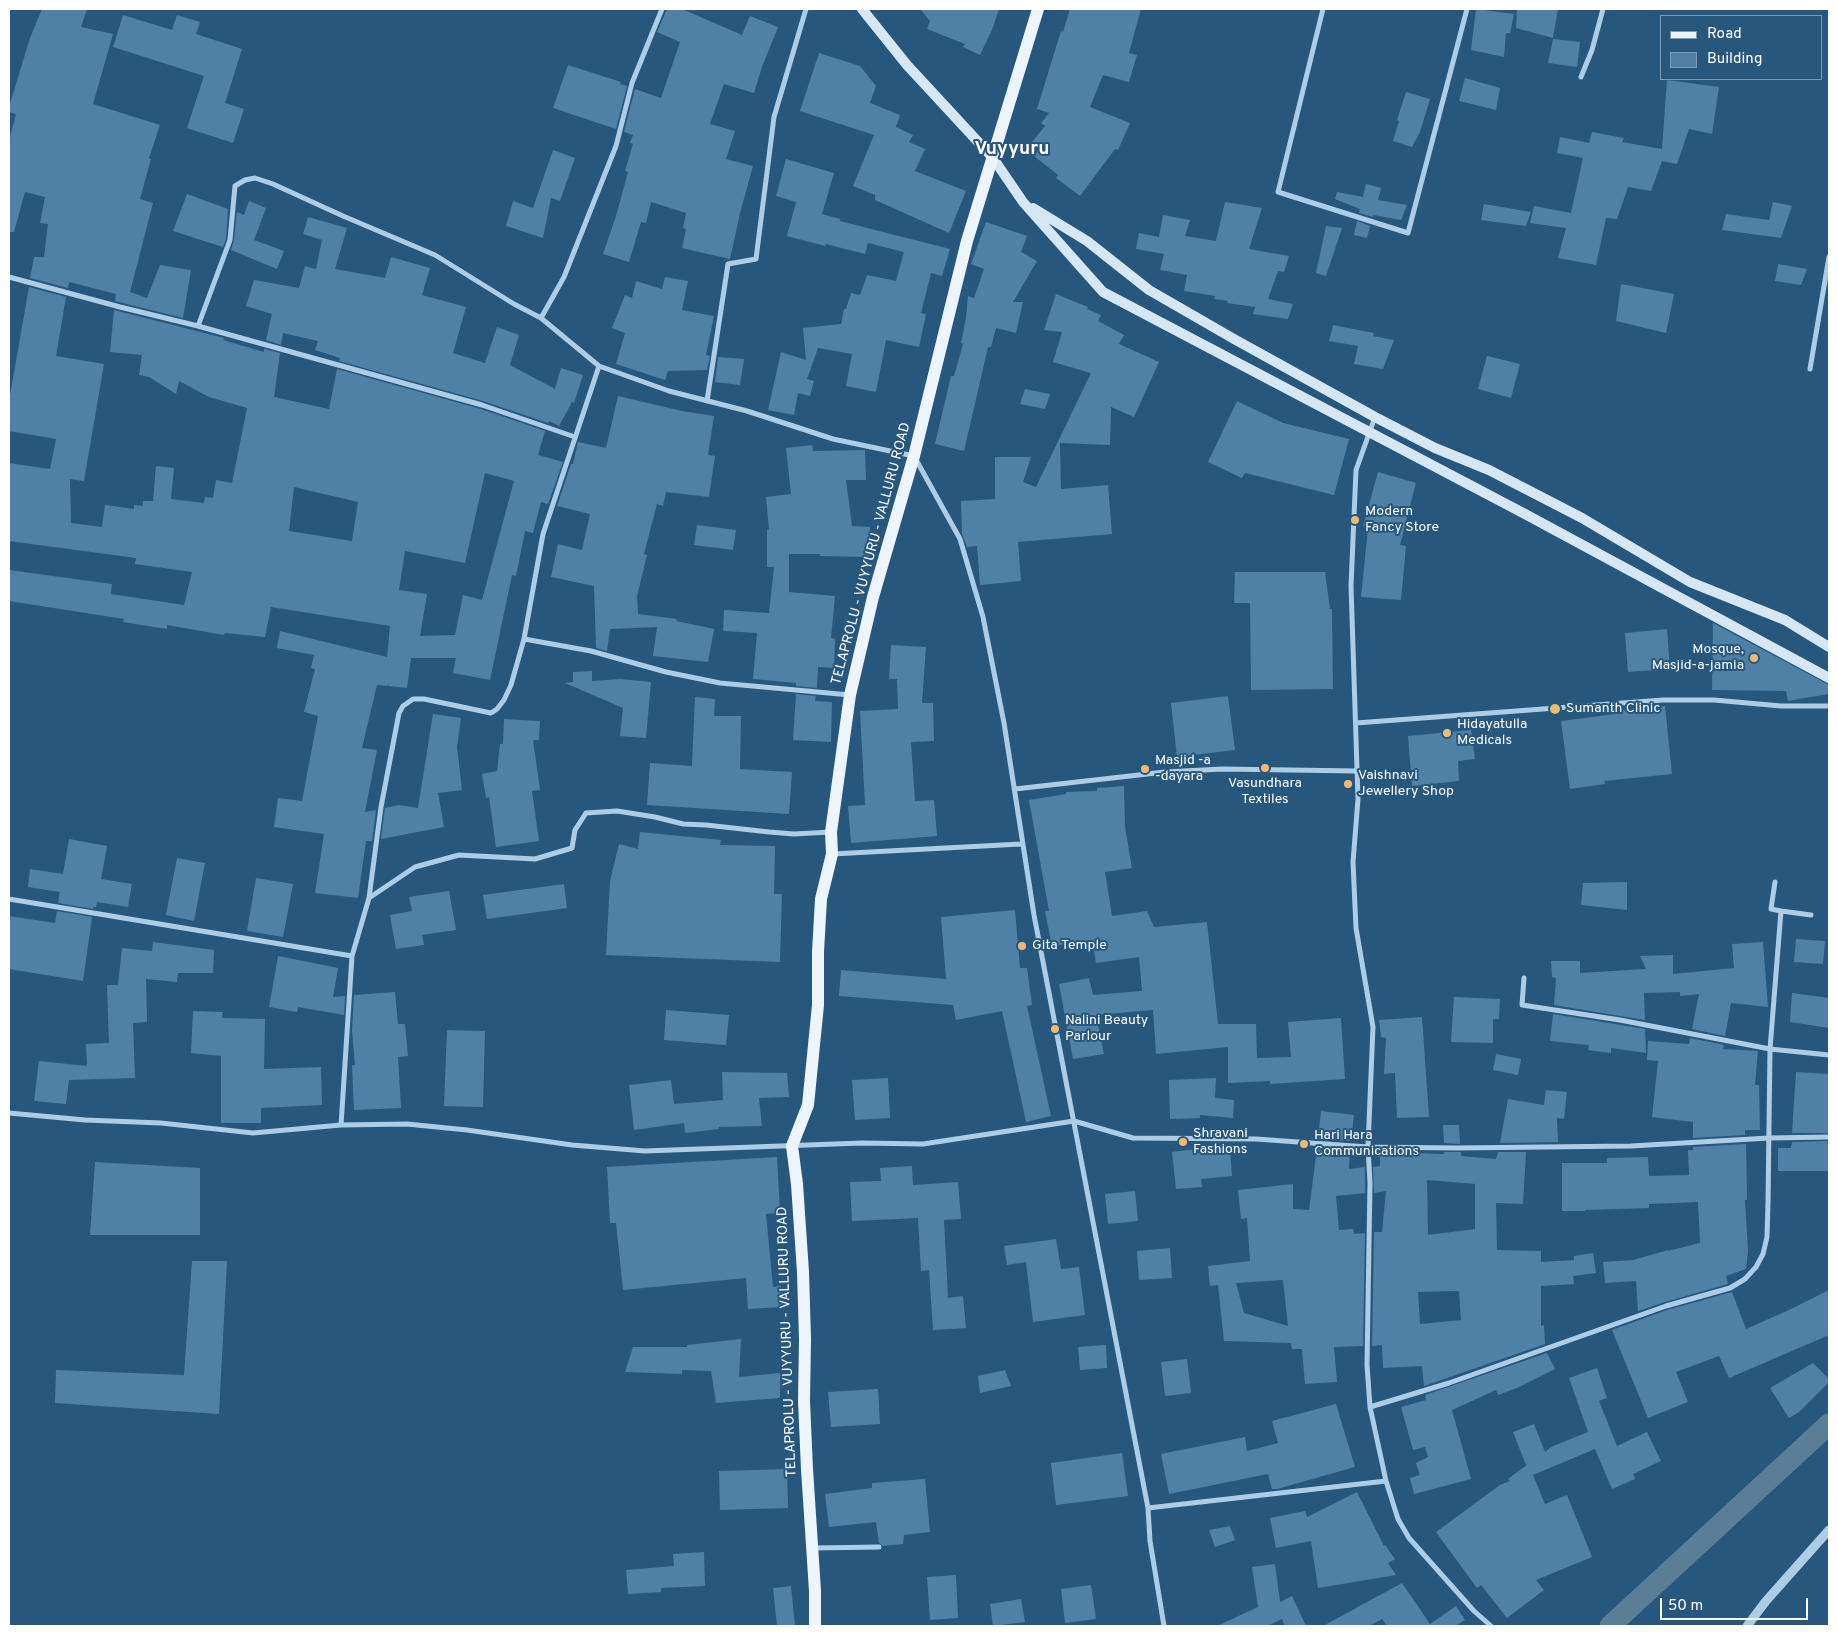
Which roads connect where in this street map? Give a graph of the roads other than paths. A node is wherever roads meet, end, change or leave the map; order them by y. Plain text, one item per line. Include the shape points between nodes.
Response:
1 (662, 9) edge
2 (806, 9) edge
3 (862, 9) edge
4 (1038, 9) edge
5 (1323, 9) edge
6 (1467, 9) edge
7 (1603, 9) edge
8 (1581, 77) dead end
9 (993, 158) junction
10 (1023, 202) junction
11 (1829, 257) edge
12 (9, 277) edge
13 (541, 318) junction
14 (198, 326) junction
15 (599, 366) junction
16 (1810, 369) dead end
17 (707, 401) junction
18 (1375, 417) junction
19 (1370, 432) junction
20 (575, 437) junction
21 (914, 456) junction
22 (524, 639) junction
23 (1829, 647) edge
24 (1829, 678) edge
25 (850, 695) junction
26 (1829, 706) edge
27 (1356, 724) junction
28 (1357, 771) junction
29 (1015, 789) junction
30 (831, 832) junction
31 (1022, 844) junction
32 (832, 854) junction
33 (1775, 882) dead end
34 (368, 898) junction
35 (9, 899) edge
36 (1781, 911) junction
37 (1811, 915) dead end
38 (352, 956) junction
39 (1524, 978) dead end
40 (1770, 1049) junction
41 (1829, 1055) edge
42 (9, 1113) edge
43 (1074, 1121) junction
44 (341, 1125) junction
45 (1829, 1136) edge
46 (1769, 1138) junction
47 (792, 1146) junction
48 (1368, 1147) junction
49 (1370, 1407) junction
50 (1386, 1481) junction
51 (1148, 1508) junction
52 (1829, 1530) edge
53 (879, 1547) dead end
54 (813, 1548) junction
55 (815, 1626) edge
56 (1164, 1626) edge
57 (1491, 1626) edge
58 (1747, 1626) edge

1 - 13 street via 632,83 616,146 564,278
2 - 17 street via 774,117 756,259 728,264
3 - 9 main road via 907,65
4 - 9 main road, TELAPROLU - VUYYURU - VALLURU ROAD
5 - 6 street via 1278,192 1408,233
7 - 8 street
9 - 10 main road
9 - 21 main road, TELAPROLU - VUYYURU - VALLURU ROAD via 967,241
10 - 18 main road via 1087,240 1149,290
10 - 19 main road via 1103,292
11 - 16 street
12 - 14 street
13 - 14 street via 435,255 255,178 235,186 230,240
13 - 15 street
14 - 20 street via 482,405
15 - 17 street
15 - 20 street
17 - 21 street via 832,439
18 - 19 street
18 - 23 main road via 1582,518 1690,582 1785,620
19 - 24 main road
19 - 27 street via 1356,470 1352,542
20 - 22 street via 542,534
21 - 25 main road, TELAPROLU - VUYYURU - VALLURU ROAD via 873,597
21 - 29 street via 960,539 971,573 996,676
22 - 25 street via 591,651 720,683
22 - 34 street via 511,685 504,700 490,713 424,699 413,699 403,706 381,807
25 - 30 main road, TELAPROLU - VUYYURU - VALLURU ROAD
26 - 27 street via 1663,700
27 - 28 street
28 - 29 street via 1212,770
28 - 48 street via 1353,862 1356,928 1373,1027
29 - 31 street
30 - 32 main road, TELAPROLU - VUYYURU - VALLURU ROAD
30 - 34 street via 794,834 683,824 617,812 586,813 574,830 572,848 535,860 459,855 415,867
31 - 32 street
31 - 43 street
32 - 47 main road, TELAPROLU - VUYYURU - VALLURU ROAD via 821,899 818,1004 808,1105
33 - 36 street via 1771,909
34 - 38 street
35 - 38 street
36 - 37 street
36 - 40 street
38 - 44 street
39 - 40 street via 1522,1005
40 - 41 street
40 - 46 street
42 - 44 street via 253,1132
43 - 47 street via 924,1144
43 - 48 street via 1133,1138 1256,1139
43 - 51 street
44 - 47 street via 407,1124 572,1146 645,1151
45 - 46 street
46 - 48 street via 1622,1146
46 - 49 street via 1766,1237 1763,1254 1745,1279 1730,1288 1666,1306 1449,1383
47 - 54 main road, TELAPROLU - VUYYURU - VALLURU ROAD via 803,1272 805,1430
48 - 49 street via 1367,1365
49 - 50 street
50 - 51 street
50 - 57 street via 1398,1520 1409,1538
51 - 56 street
52 - 58 street
53 - 54 street
54 - 55 main road, TELAPROLU - VUYYURU - VALLURU ROAD

